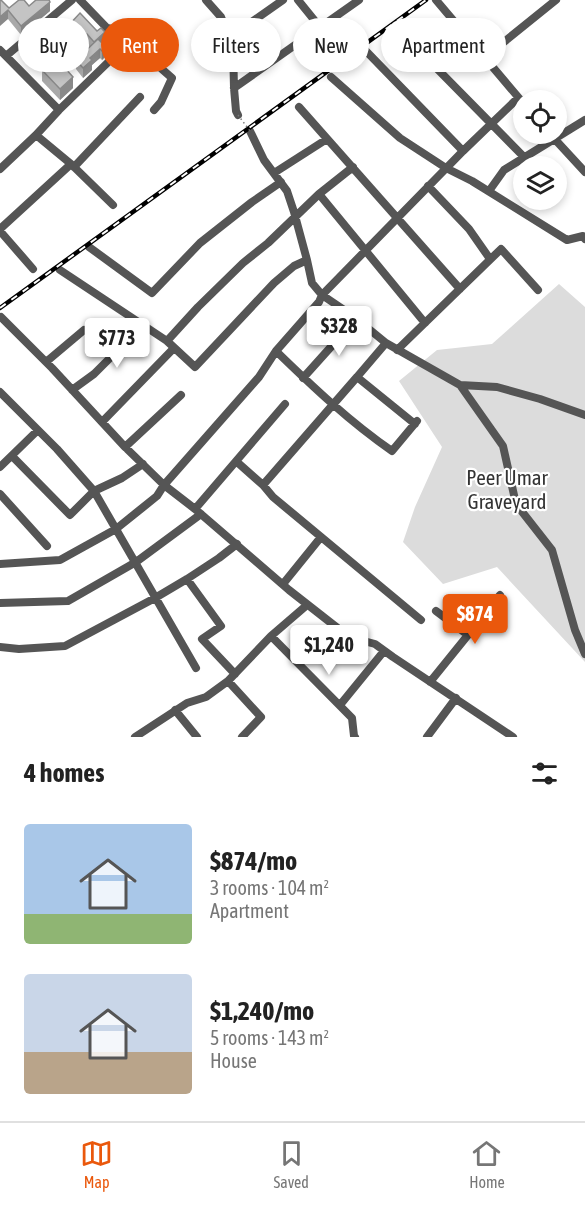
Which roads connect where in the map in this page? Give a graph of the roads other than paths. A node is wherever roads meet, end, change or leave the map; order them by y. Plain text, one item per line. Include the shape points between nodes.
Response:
1 (72, 0) edge
2 (80, 0) edge
3 (206, 0) edge
4 (283, 0) edge
5 (298, 0) edge
6 (359, 0) edge
7 (436, 0) edge
8 (556, 0) edge
9 (221, 18) edge
10 (257, 18) edge
11 (312, 18) edge
12 (334, 18) edge
13 (451, 18) edge
14 (101, 22) edge
15 (506, 40) edge
16 (293, 47) edge
17 (3, 53) edge
18 (369, 54) edge
19 (101, 69) edge
20 (165, 72) edge
21 (234, 72) edge
22 (440, 72) edge
23 (496, 72) edge
24 (331, 77) dead end
25 (234, 88) junction
26 (513, 92) edge
27 (140, 97) dead end
28 (299, 107) dead end
29 (513, 108) edge
30 (59, 110) junction
31 (154, 110) dead end
32 (238, 115) road end
33 (585, 120) edge
34 (492, 125) junction
35 (567, 129) edge
36 (250, 131) road end
37 (36, 135) junction
38 (327, 139) junction
39 (542, 144) edge
40 (560, 144) edge
41 (463, 151) junction
42 (523, 156) edge
43 (525, 156) edge
44 (513, 164) edge
45 (73, 166) junction
46 (352, 168) junction
47 (446, 168) junction
48 (0, 169) edge
49 (585, 172) edge
50 (274, 173) junction
51 (281, 182) junction
52 (428, 186) junction
53 (489, 191) junction
54 (319, 194) junction
55 (113, 205) dead end
56 (296, 217) junction
57 (397, 218) junction
58 (1, 232) edge
59 (585, 239) edge
60 (89, 247) dead end
61 (366, 251) junction
62 (490, 259) junction
63 (307, 260) junction
64 (33, 269) dead end
65 (60, 270) dead end
66 (460, 289) junction
67 (538, 290) dead end
68 (322, 295) junction
69 (1, 317) edge
70 (356, 319) junction
71 (425, 323) junction
72 (143, 325) junction
73 (84, 330) dead end
74 (166, 341) junction
75 (386, 343) junction
76 (174, 348) junction
77 (397, 350) junction
78 (276, 351) junction
79 (46, 362) junction
80 (357, 377) junction
81 (303, 378) junction
82 (460, 385) junction
83 (72, 390) junction
84 (0, 392) edge
85 (181, 395) dead end
86 (285, 404) dead end
87 (333, 405) junction
88 (585, 415) edge
89 (102, 422) junction
90 (38, 430) junction
91 (124, 447) junction
92 (12, 456) junction
93 (237, 462) junction
94 (143, 464) junction
95 (0, 467) edge
96 (165, 485) junction
97 (262, 485) junction
98 (94, 491) junction
99 (0, 494) edge
100 (198, 511) junction
101 (116, 529) junction
102 (321, 537) junction
103 (237, 544) junction
104 (47, 546) dead end
105 (136, 562) junction
106 (0, 564) edge
107 (187, 579) junction
108 (283, 584) junction
109 (500, 595) dead end
110 (155, 598) junction
111 (0, 603) edge
112 (307, 605) junction
113 (436, 611) dead end
114 (421, 621) dead end
115 (468, 634) junction
116 (271, 636) junction
117 (0, 648) edge
118 (384, 651) junction
119 (585, 654) edge
120 (196, 668) dead end
121 (235, 674) junction
122 (228, 681) junction
123 (430, 682) junction
124 (456, 699) junction
125 (340, 705) junction
126 (175, 710) junction
127 (135, 737) edge
128 (197, 737) edge
129 (242, 737) edge
130 (355, 737) edge
131 (427, 737) edge
132 (513, 737) edge

1 - 17 street
2 - 14 street
3 - 9 street
4 - 10 street
5 - 11 street
6 - 12 street
7 - 13 street
8 - 15 street
16 - 25 street
17 - 30 street
18 - 41 street
19 - 30 street
20 - 31 street via 172,78
21 - 25 street
22 - 34 street
23 - 26 street
24 - 47 street via 400,138
25 - 32 street
27 - 45 street
28 - 38 street
29 - 34 street
30 - 37 street
33 - 35 street
34 - 41 street
34 - 42 street
36 - 50 street
37 - 45 street
37 - 48 street
38 - 46 street
38 - 50 street
39 - 43 street
40 - 49 street
41 - 47 street
44 - 53 street
45 - 55 street
45 - 58 street
46 - 54 street
46 - 57 street
47 - 52 street
47 - 53 street
50 - 51 street
51 - 56 street
51 - 60 street via 200,243 152,293
52 - 57 street
52 - 62 street via 469,229
53 - 59 street via 567,240 583,236
54 - 56 street
54 - 61 street
56 - 63 street
56 - 74 street via 243,262
57 - 61 street
57 - 66 street
58 - 64 street
61 - 68 street
61 - 71 street
62 - 66 street
62 - 67 street via 501,249
63 - 68 street via 312,283
63 - 76 street via 274,283 195,367
65 - 72 street
66 - 71 street
68 - 70 street
68 - 78 street
69 - 79 street
70 - 75 street
70 - 81 street
71 - 77 street
72 - 74 street
72 - 83 street via 94,374
73 - 79 street
74 - 76 street
75 - 77 street
75 - 80 street
76 - 89 street
77 - 82 street
78 - 81 street
78 - 96 street
79 - 83 street
80 - 87 street
80 - 87 street via 417,422 392,452
81 - 87 street
82 - 88 street via 497,387
82 - 119 street via 503,446 516,504 552,550
83 - 89 street
84 - 90 street
85 - 91 street
86 - 93 street
87 - 97 street
89 - 91 street
90 - 92 street
90 - 98 street
91 - 94 street
92 - 95 street
92 - 98 street via 70,515
93 - 97 street
93 - 100 street
94 - 96 street
94 - 98 street
96 - 100 street
96 - 101 street
97 - 102 street
98 - 101 street
99 - 104 street
100 - 103 street
100 - 105 street
101 - 105 street
101 - 106 street via 60,560
102 - 108 street
102 - 114 street
103 - 107 street
103 - 108 street
105 - 110 street
105 - 111 street via 68,601
107 - 110 street
107 - 121 street via 221,626 202,639
108 - 112 street
109 - 115 street
110 - 117 street via 65,646
110 - 120 street
112 - 116 street
112 - 118 street via 349,637 375,644
113 - 115 street
115 - 123 street
116 - 121 street
116 - 125 street
118 - 123 street
118 - 125 street
121 - 122 street
122 - 126 street via 206,697
122 - 129 street via 261,717
123 - 124 street
124 - 131 street
124 - 132 street
125 - 130 street via 352,718
126 - 127 street
126 - 128 street

